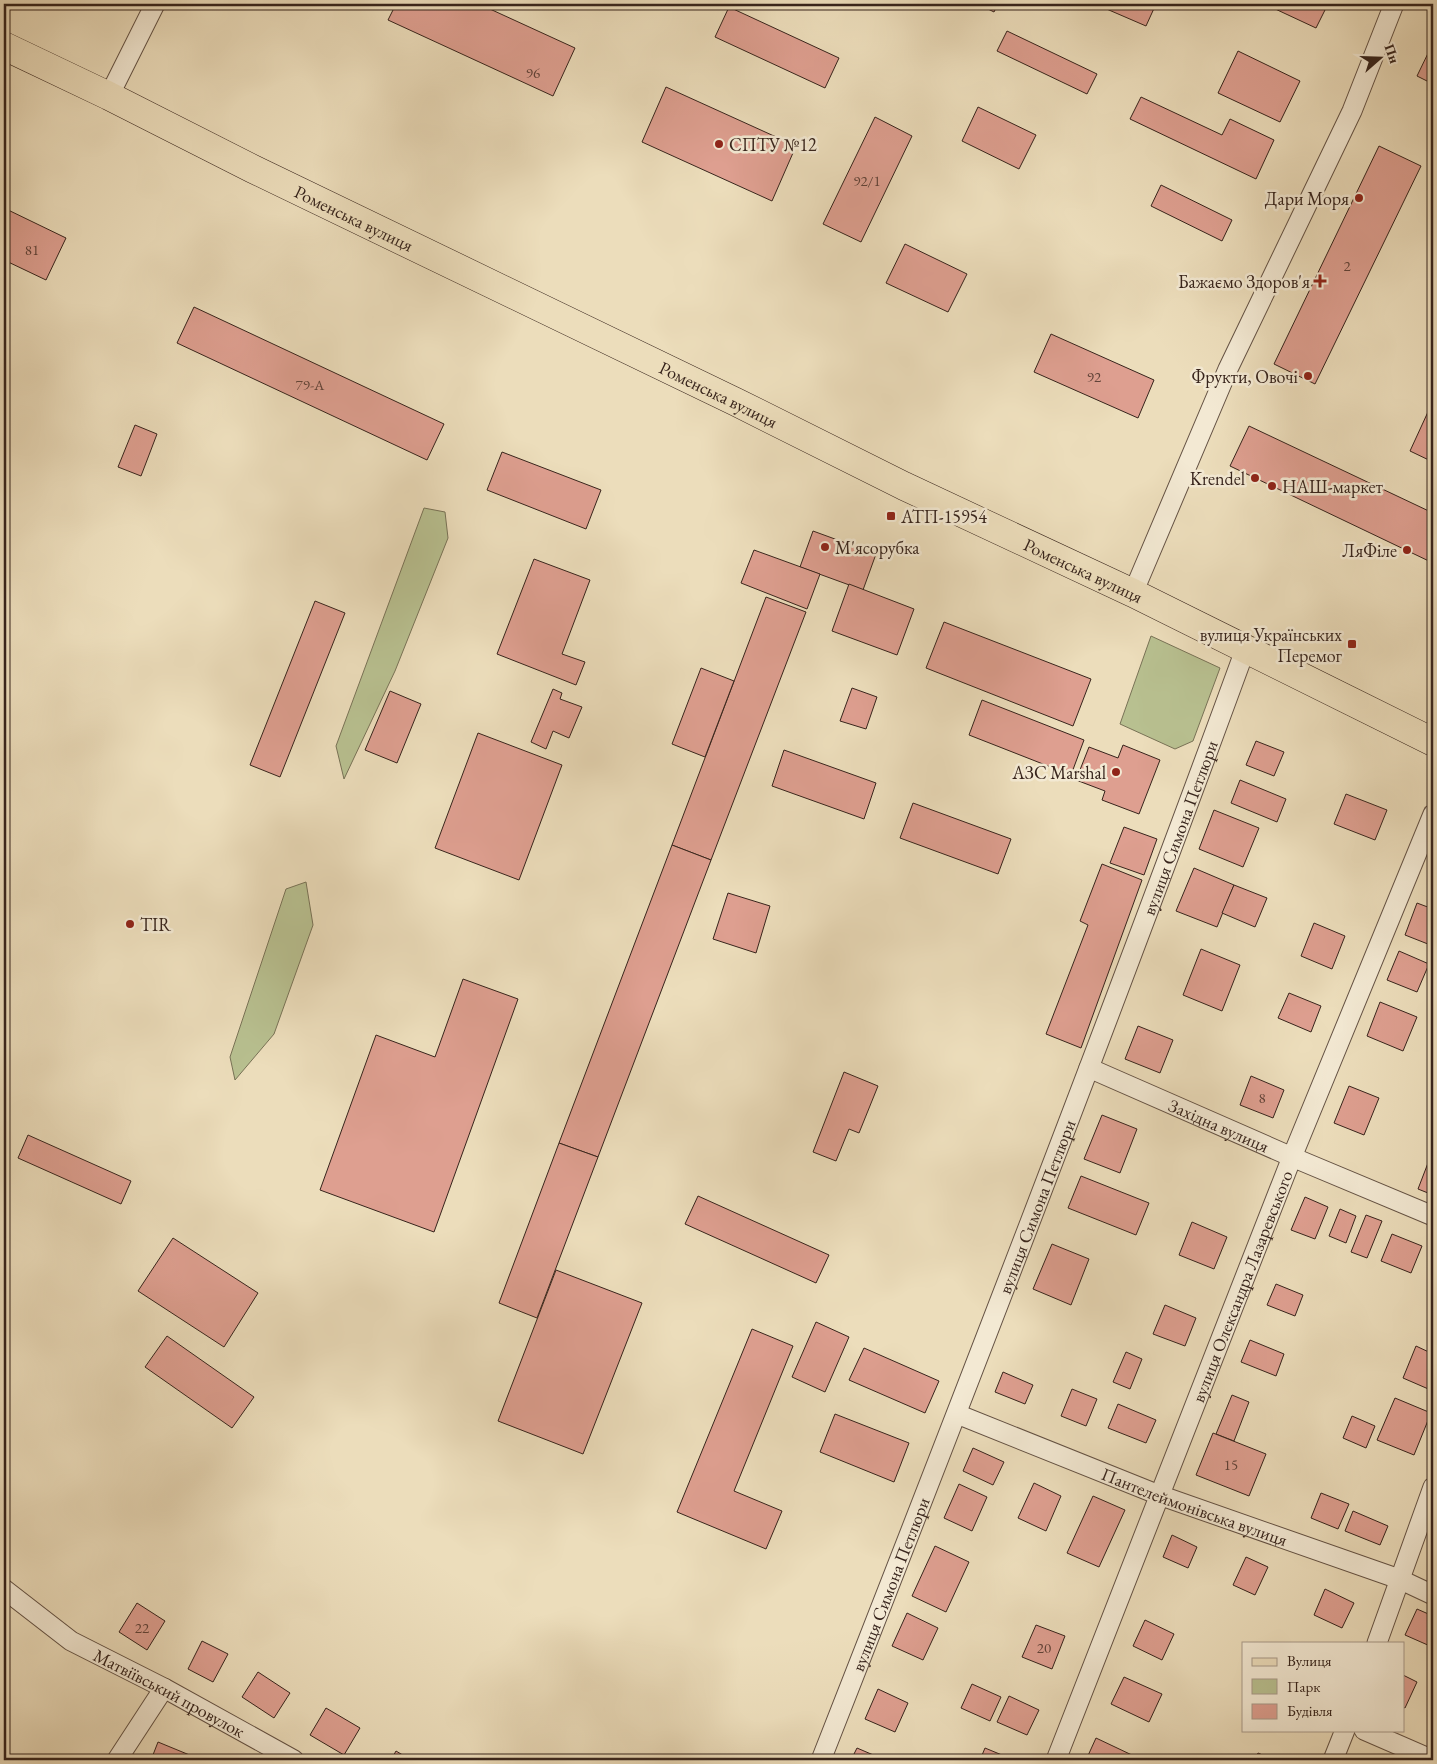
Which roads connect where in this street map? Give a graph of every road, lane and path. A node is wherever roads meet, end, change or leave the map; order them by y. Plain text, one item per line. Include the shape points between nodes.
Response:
1 (155, 4) edge
2 (1394, 4) edge
3 (4, 46) edge
4 (109, 96) junction
5 (1133, 593) junction
6 (1245, 650) junction
7 (1433, 742) edge
8 (1433, 814) edge
9 (1089, 1068) junction
10 (1292, 1157) junction
11 (1433, 1216) edge
12 (957, 1414) junction
13 (1433, 1487) edge
14 (1159, 1495) junction
15 (1399, 1579) junction
16 (4, 1589) edge
17 (1433, 1595) edge
18 (1376, 1642) edge
19 (164, 1688) junction
20 (1344, 1732) edge
21 (1369, 1732) edge
22 (117, 1760) edge
23 (294, 1760) edge
24 (821, 1760) edge
25 (1056, 1760) edge
26 (1333, 1760) edge
27 (1433, 1760) edge

1 - 4 street
2 - 5 street via 1352,111 1228,369
3 - 4 main road, Роменська вулиця
4 - 5 main road, Роменська вулиця via 904,486
5 - 6 main road, Роменська вулиця
6 - 7 main road, Роменська вулиця
6 - 9 street, вулиця Симона Петлюри
8 - 10 street, вулиця Олександра Лазаревського
9 - 10 street, Західна вулиця
9 - 12 street, вулиця Симона Петлюри
10 - 11 street, Західна вулиця
10 - 14 street, вулиця Олександра Лазаревського
12 - 14 street, Пантелеймонівська вулиця
12 - 24 street, вулиця Симона Петлюри
13 - 15 street
14 - 15 street, Пантелеймонівська вулиця
14 - 25 street, вулиця Олександра Лазаревського
15 - 17 street, Пантелеймонівська вулиця
15 - 18 street
16 - 19 street, Матвіївський провулок via 71,1641
19 - 22 street
19 - 23 street, Матвіївський провулок
20 - 26 street
21 - 27 street

